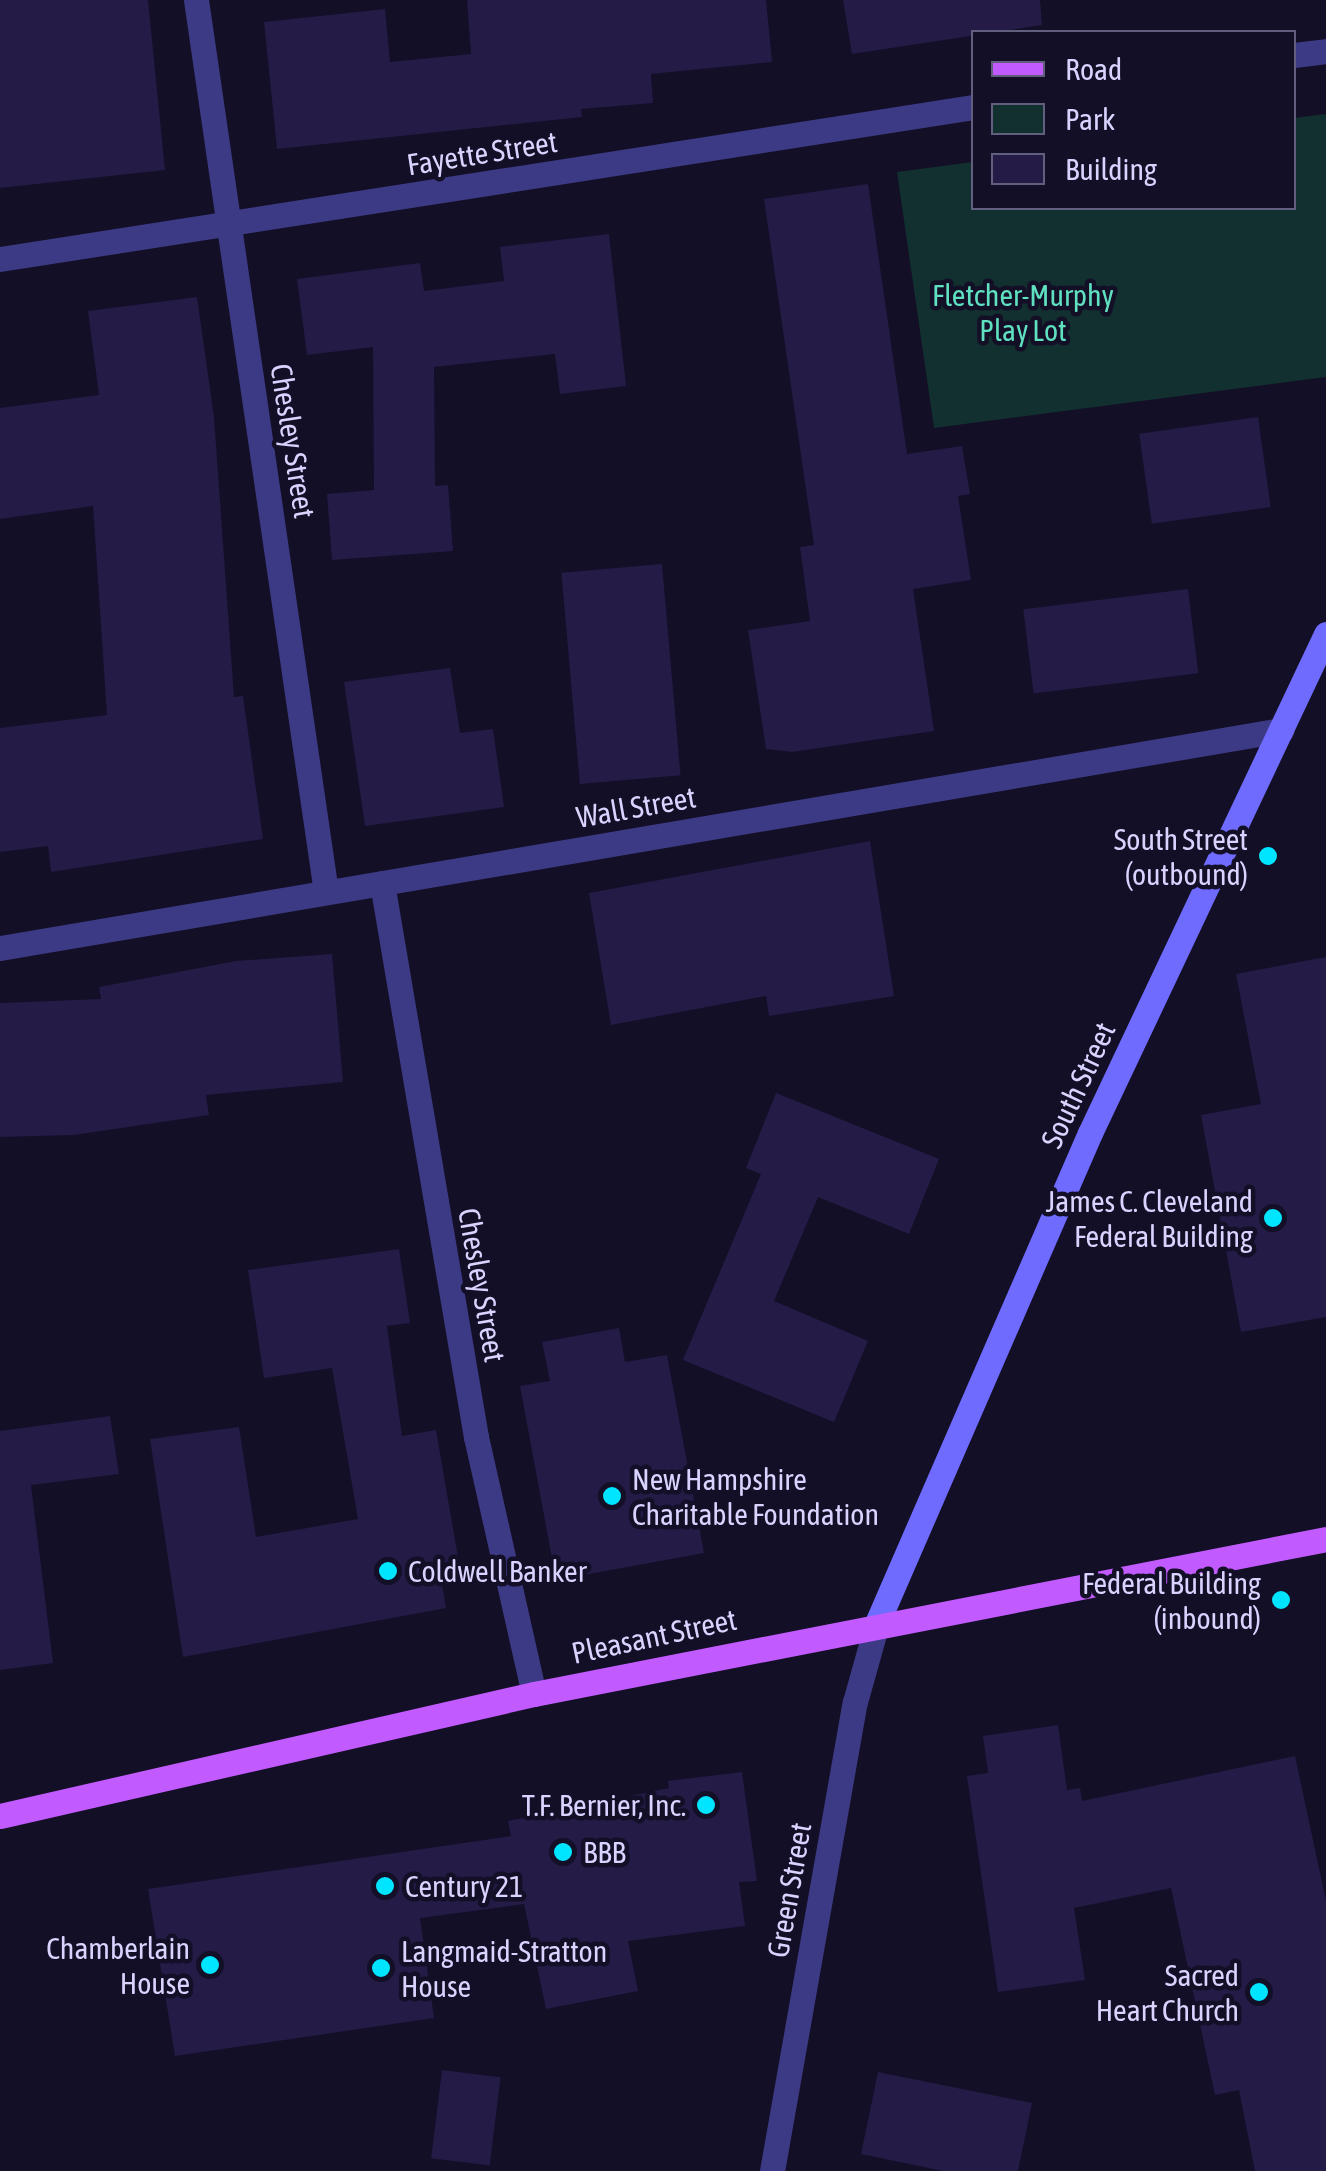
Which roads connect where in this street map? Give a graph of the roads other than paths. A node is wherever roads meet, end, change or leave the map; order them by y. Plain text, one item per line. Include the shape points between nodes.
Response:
1 (196, 0) edge
2 (1326, 50) edge
3 (1296, 55) edge
4 (971, 107) edge
5 (228, 226) junction
6 (0, 259) edge
7 (1326, 634) edge
8 (1282, 730) junction
9 (382, 883) junction
10 (326, 892) junction
11 (0, 948) edge
12 (1326, 1539) edge
13 (877, 1623) junction
14 (534, 1694) junction
15 (0, 1816) edge
16 (772, 2171) edge

1 - 5 street, Chesley Street
2 - 3 street
4 - 5 street, Fayette Street
5 - 6 street, Fayette Street
5 - 10 street, Chesley Street
7 - 8 main road, South Street
8 - 9 street, Wall Street
8 - 13 main road, South Street via 1090,1133
9 - 10 street, Wall Street
9 - 14 street, Chesley Street via 476,1438
10 - 11 street, Wall Street
12 - 13 main road, Pleasant Street
13 - 14 main road, Pleasant Street
13 - 16 street, Green Street via 855,1702
14 - 15 main road, Pleasant Street

